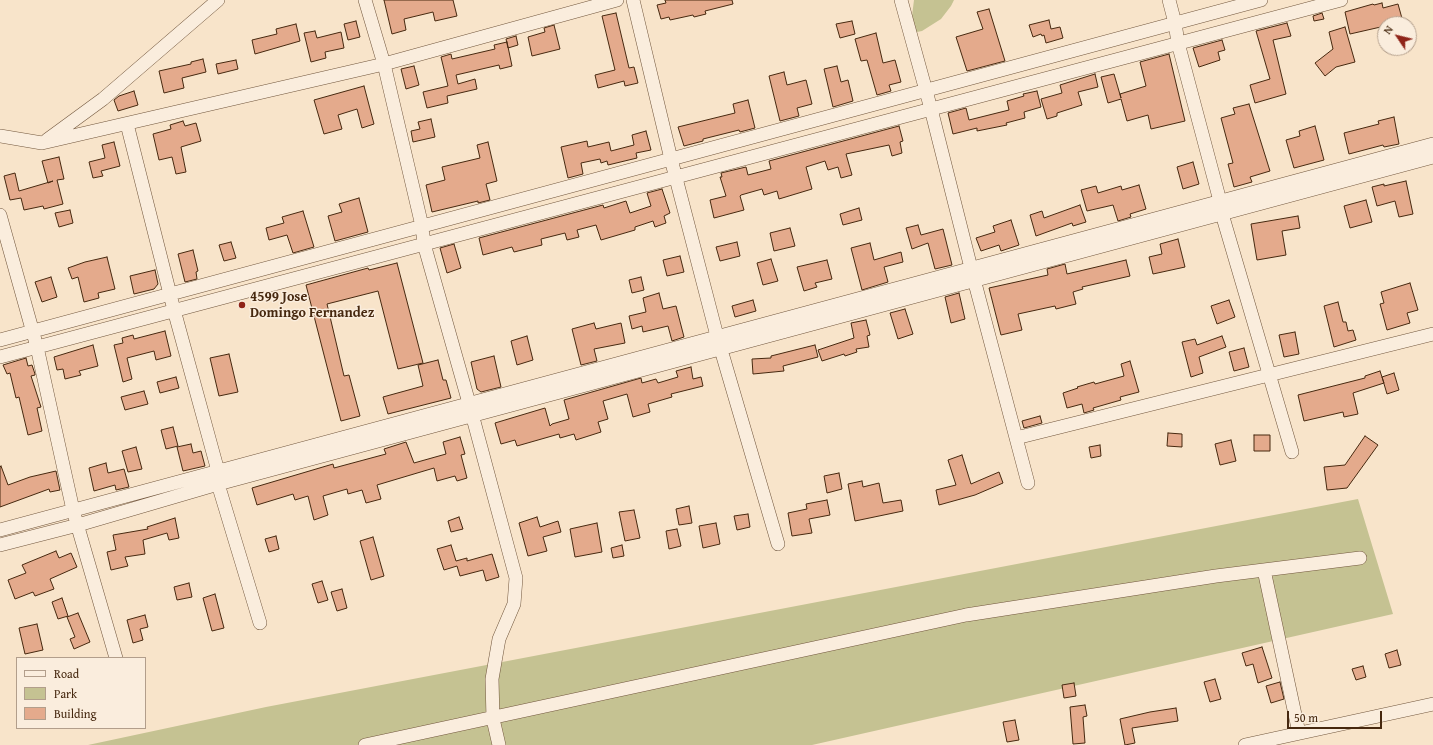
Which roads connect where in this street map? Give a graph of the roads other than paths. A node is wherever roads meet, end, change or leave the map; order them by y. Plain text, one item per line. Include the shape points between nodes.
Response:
1 (218, 0) edge
2 (365, 0) edge
3 (617, 0) edge
4 (633, 0) edge
5 (901, 0) edge
6 (1169, 0) edge
7 (1261, 0) edge
8 (1342, 0) edge
9 (1175, 23) junction
10 (1178, 43) junction
11 (384, 64) junction
12 (926, 90) junction
13 (931, 109) junction
14 (127, 124) junction
15 (0, 136) edge
16 (42, 144) junction
17 (1433, 144) edge
18 (1433, 157) edge
19 (671, 159) junction
20 (676, 177) junction
21 (1221, 207) junction
22 (0, 214) edge
23 (422, 226) junction
24 (424, 244) junction
25 (972, 274) junction
26 (170, 294) junction
27 (174, 310) junction
28 (33, 331) junction
29 (1433, 334) edge
30 (0, 340) edge
31 (719, 343) junction
32 (37, 347) junction
33 (0, 357) edge
34 (1269, 376) junction
35 (470, 410) junction
36 (1016, 438) junction
37 (1292, 452) dead end
38 (218, 478) junction
39 (1028, 484) dead end
40 (73, 510) junction
41 (78, 525) junction
42 (0, 530) edge
43 (778, 544) dead end
44 (0, 545) edge
45 (1360, 558) dead end
46 (1264, 570) junction
47 (260, 623) dead end
48 (116, 657) edge
49 (1433, 704) edge
50 (493, 717) junction
51 (1298, 733) junction
52 (365, 745) edge
53 (500, 745) edge
54 (1245, 745) edge

1 - 16 street via 103,99
2 - 11 street
3 - 11 street
4 - 19 street
5 - 12 street
6 - 9 street
7 - 9 street
8 - 10 street
9 - 10 street
9 - 12 street
10 - 13 street
10 - 21 street
11 - 14 street
11 - 23 street
12 - 13 street
12 - 19 street
13 - 20 street
13 - 25 street
14 - 16 street
14 - 26 street
15 - 16 street
17 - 21 street
18 - 21 street
19 - 20 street
19 - 23 street
20 - 24 street
20 - 31 street
21 - 25 street
21 - 34 street
22 - 28 street
23 - 24 street
23 - 26 street
24 - 27 street
24 - 35 street
25 - 31 street
25 - 36 street
26 - 27 street
26 - 28 street
27 - 32 street
27 - 38 street
28 - 30 street
28 - 32 street
29 - 34 street
31 - 35 street
31 - 43 street
32 - 33 street
32 - 40 street
34 - 36 street
34 - 37 street
35 - 38 street
35 - 50 street via 516,578 514,604 499,639 492,679
36 - 39 street
38 - 40 street
38 - 41 street
38 - 47 street
40 - 41 street
40 - 42 street
41 - 44 street
41 - 48 street
45 - 46 street
46 - 50 street via 966,614
46 - 51 street
49 - 51 street
50 - 52 street
50 - 53 street
51 - 54 street

